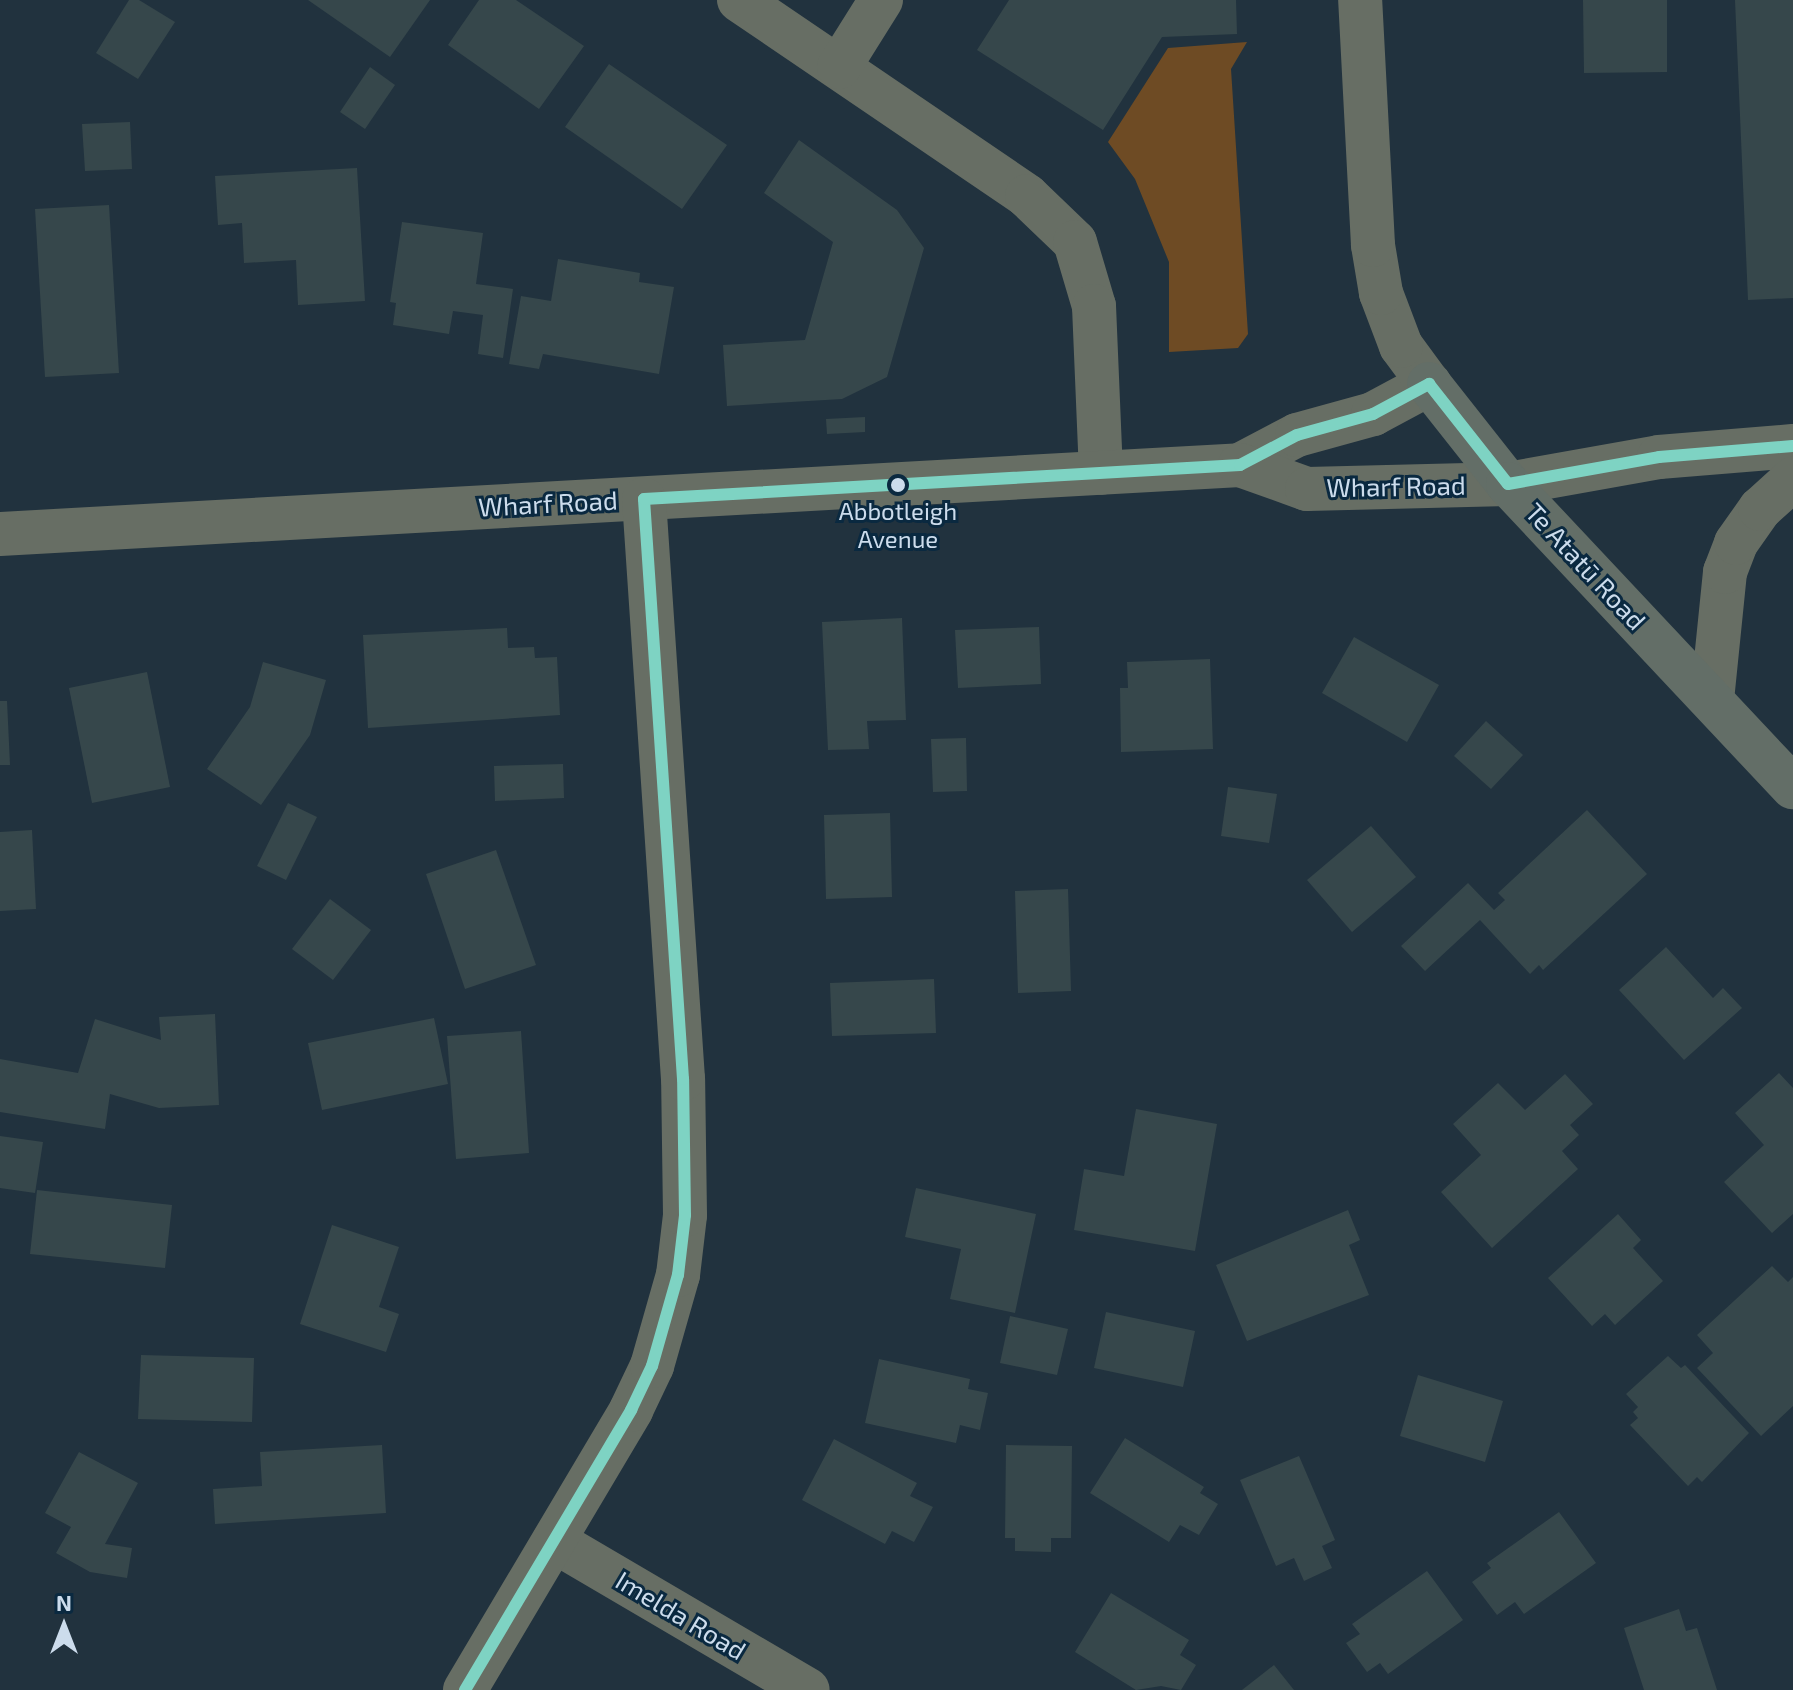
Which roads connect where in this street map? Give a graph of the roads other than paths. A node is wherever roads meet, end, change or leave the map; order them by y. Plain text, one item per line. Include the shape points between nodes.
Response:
1 (739, 0) edge
2 (881, 0) edge
3 (1360, 0) edge
4 (839, 67) junction
5 (1429, 384) junction
6 (1793, 446) edge
7 (1240, 465) junction
8 (1101, 473) junction
9 (1793, 479) edge
10 (1508, 484) junction
11 (644, 499) junction
12 (0, 534) edge
13 (1712, 700) junction
14 (1793, 787) edge
15 (554, 1541) junction
16 (465, 1690) edge
17 (808, 1690) edge

1 - 4 street
2 - 4 street
3 - 5 street, Te Atatū Road via 1373,245 1381,293 1401,346
4 - 8 street via 1027,196 1075,242 1094,306
5 - 7 street, Wharf Road via 1373,414 1297,435
5 - 10 main road, Te Atatū Road
6 - 10 street, Wharf Road via 1659,457
7 - 8 street, Wharf Road
7 - 10 street, Wharf Road via 1307,489
8 - 11 street, Wharf Road
9 - 13 street via 1760,509 1736,543 1725,572
10 - 13 main road, Te Atatū Road
11 - 12 street, Wharf Road
11 - 15 street via 683,1079 685,1215 678,1275 652,1366
13 - 14 main road, Te Atatū Road
15 - 16 street
15 - 17 street, Imelda Road

